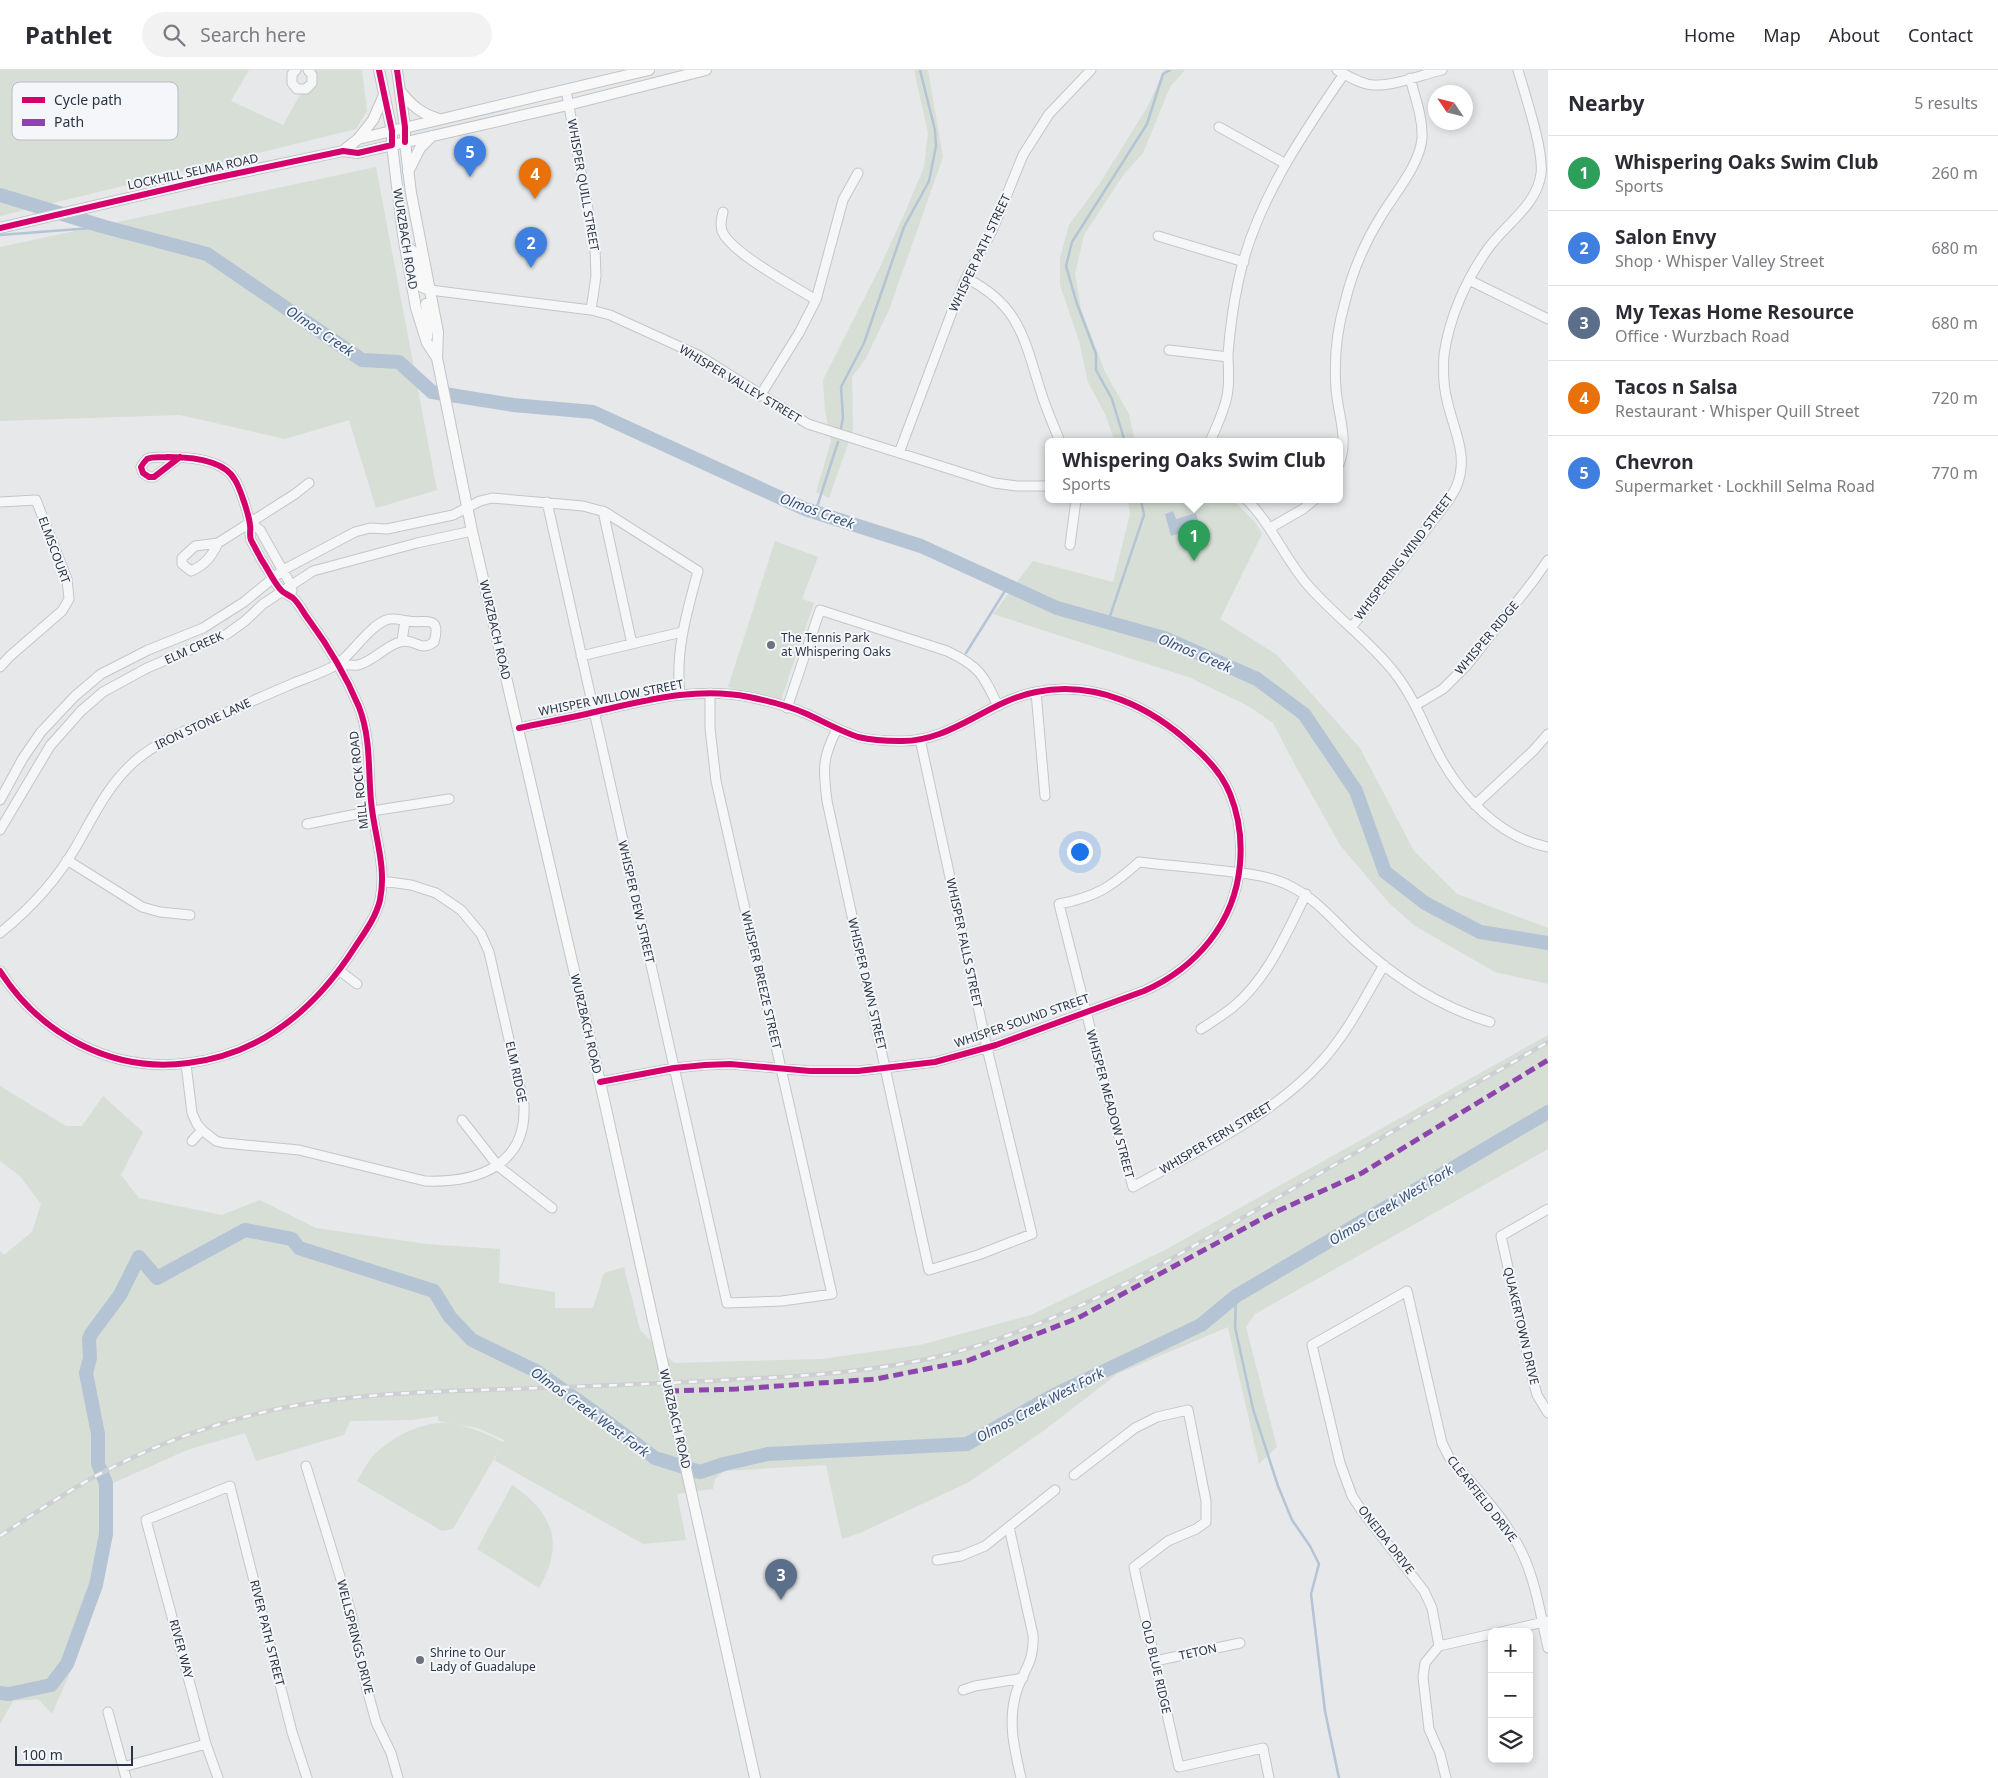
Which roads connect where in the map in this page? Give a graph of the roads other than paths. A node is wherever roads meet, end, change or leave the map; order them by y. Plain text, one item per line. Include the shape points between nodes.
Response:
1 (308, 70) edge
2 (380, 70) edge
3 (397, 70) edge
4 (649, 70) edge
5 (706, 70) edge
6 (1091, 70) edge
7 (1442, 70) edge
8 (1518, 70) edge
9 (290, 71) edge
10 (1341, 72) edge
11 (636, 73) junction
12 (1410, 78) junction
13 (640, 87) junction
14 (566, 90) junction
15 (400, 91) junction
16 (385, 94) junction
17 (511, 102) junction
18 (568, 105) junction
19 (513, 117) junction
20 (439, 119) junction
21 (1219, 126) dead end
22 (405, 127) junction
23 (392, 131) junction
24 (433, 135) junction
25 (358, 139) junction
26 (405, 142) junction
27 (392, 145) junction
28 (343, 151) junction
29 (1544, 160) edge
30 (1286, 164) junction
31 (408, 172) junction
32 (858, 173) dead end
33 (723, 212) dead end
34 (0, 228) edge
35 (1158, 236) dead end
36 (405, 245) junction
37 (1244, 262) junction
38 (966, 278) junction
39 (1469, 280) junction
40 (430, 290) junction
41 (816, 300) junction
42 (591, 310) junction
43 (1548, 319) edge
44 (427, 343) junction
45 (1169, 350) dead end
46 (1228, 357) junction
47 (437, 358) junction
48 (760, 396) junction
49 (1058, 438) edge
50 (1211, 438) edge
51 (1343, 446) edge
52 (899, 454) junction
53 (180, 457) dead end
54 (309, 483) dead end
55 (1045, 486) edge
56 (0, 502) edge
57 (546, 502) junction
58 (1076, 503) edge
59 (1249, 503) edge
60 (1310, 503) edge
61 (467, 508) junction
62 (603, 511) junction
63 (250, 522) junction
64 (424, 522) junction
65 (1270, 528) junction
66 (472, 531) junction
67 (428, 540) junction
68 (218, 543) dead end
69 (1070, 545) dead end
70 (270, 550) junction
71 (260, 556) junction
72 (1548, 560) edge
73 (283, 570) junction
74 (274, 578) junction
75 (292, 585) junction
76 (282, 592) junction
77 (294, 599) junction
78 (405, 621) junction
79 (1351, 628) junction
80 (682, 632) junction
81 (402, 641) junction
82 (632, 644) junction
83 (581, 656) junction
84 (338, 664) junction
85 (0, 667) edge
86 (1036, 692) junction
87 (710, 693) junction
88 (680, 694) junction
89 (1416, 705) junction
90 (998, 706) junction
91 (788, 708) junction
92 (593, 712) junction
93 (519, 728) junction
94 (837, 729) junction
95 (1548, 734) edge
96 (920, 739) junction
97 (1045, 796) dead end
98 (449, 799) dead end
99 (0, 800) edge
100 (1475, 805) junction
101 (372, 811) junction
102 (307, 824) dead end
103 (0, 830) edge
104 (1548, 847) edge
105 (67, 860) junction
106 (1239, 872) junction
107 (382, 881) junction
108 (1306, 894) junction
109 (190, 915) dead end
110 (0, 933) edge
111 (1384, 966) junction
112 (0, 971) edge
113 (340, 971) junction
114 (357, 984) dead end
115 (1085, 1011) junction
116 (1490, 1022) dead end
117 (1201, 1029) dead end
118 (987, 1048) junction
119 (186, 1064) junction
120 (886, 1067) junction
121 (674, 1068) junction
122 (781, 1069) junction
123 (600, 1082) junction
124 (462, 1120) dead end
125 (202, 1130) junction
126 (192, 1141) dead end
127 (498, 1166) junction
128 (1133, 1187) joint
129 (552, 1208) dead end
130 (1548, 1209) edge
131 (929, 1270) joint
132 (832, 1294) joint
133 (1312, 1346) joint
134 (1548, 1413) edge
135 (306, 1466) dead end
136 (1074, 1475) dead end
137 (1055, 1490) dead end
138 (146, 1520) joint
139 (1009, 1527) junction
140 (938, 1560) dead end
141 (1545, 1621) edge
142 (1517, 1628) edge
143 (1488, 1635) edge
144 (1240, 1643) dead end
145 (1439, 1646) junction
146 (1548, 1648) edge
147 (1155, 1661) junction
148 (1023, 1678) junction
149 (963, 1690) dead end
150 (108, 1712) dead end
151 (206, 1744) junction
152 (123, 1767) junction
153 (126, 1778) edge
154 (218, 1778) edge
155 (307, 1778) edge
156 (398, 1778) edge
157 (755, 1778) edge
158 (1021, 1778) edge
159 (1269, 1778) edge
160 (1446, 1778) edge

1 - 9 street via 312,83 306,89 297,89
2 - 16 main road, WURZBACH ROAD
3 - 15 main road, WURZBACH ROAD
4 - 11 main road, LOCKHILL SELMA ROAD
5 - 13 main road, LOCKHILL SELMA ROAD
6 - 38 street, WHISPER PATH STREET via 1065,95 1035,134 992,231
7 - 12 street
8 - 29 street, WHISPERING WIND STREET
10 - 12 street via 1373,85
10 - 30 street
11 - 13 street
11 - 14 main road, LOCKHILL SELMA ROAD
12 - 51 street via 1420,121 1420,148 1415,162 1365,245 1352,278 1339,328 1336,390
13 - 18 main road, LOCKHILL SELMA ROAD
14 - 17 main road, LOCKHILL SELMA ROAD
14 - 18 street, WHISPER QUILL STREET
15 - 20 main road via 418,110
15 - 22 main road, WURZBACH ROAD
16 - 23 main road, WURZBACH ROAD
16 - 25 main road via 373,120
17 - 19 main road
17 - 20 main road, LOCKHILL SELMA ROAD
18 - 19 main road, LOCKHILL SELMA ROAD
18 - 42 street, WHISPER QUILL STREET via 596,248
19 - 24 main road, LOCKHILL SELMA ROAD
20 - 22 main road, LOCKHILL SELMA ROAD
21 - 30 street
22 - 23 main road, LOCKHILL SELMA ROAD
22 - 26 main road, WURZBACH ROAD
23 - 25 main road, LOCKHILL SELMA ROAD
23 - 27 main road, WURZBACH ROAD
24 - 26 main road, LOCKHILL SELMA ROAD
24 - 31 main road via 420,148
25 - 28 main road, LOCKHILL SELMA ROAD
26 - 27 main road, LOCKHILL SELMA ROAD
26 - 31 main road, WURZBACH ROAD
27 - 28 main road, LOCKHILL SELMA ROAD via 358,153
27 - 36 main road, WURZBACH ROAD
28 - 34 main road, LOCKHILL SELMA ROAD
29 - 39 street, WHISPERING WIND STREET via 1534,196 1487,249
30 - 37 street via 1260,218
31 - 40 main road, WURZBACH ROAD
32 - 41 street via 843,200
33 - 41 street via 720,222 723,232 739,251
35 - 37 street
36 - 40 main road via 415,253 422,287
36 - 44 main road, WURZBACH ROAD via 416,308
37 - 46 street via 1233,307
38 - 49 street via 994,295 1019,327
38 - 52 street, WHISPER PATH STREET
39 - 43 street
39 - 79 street, WHISPERING WIND STREET via 1454,314 1443,370 1446,399 1461,445 1462,461 1457,486
40 - 42 street, WHISPER VALLEY STREET
40 - 44 main road via 425,297 429,322
40 - 47 main road, WURZBACH ROAD via 438,332
41 - 48 street
42 - 48 street, WHISPER VALLEY STREET via 610,315 698,355
44 - 47 main road, WURZBACH ROAD
45 - 46 street
46 - 50 street via 1227,396
47 - 61 main road, WURZBACH ROAD
48 - 52 street, WHISPER VALLEY STREET via 808,424
52 - 55 street, WHISPER VALLEY STREET via 994,483
53 - 63 street, MILL ROCK ROAD via 226,469 240,490
54 - 63 street
56 - 85 street, ELMSCOURT via 36,500 67,579 69,599 62,611
57 - 61 street, ELM CREEK via 492,498
57 - 62 street, ELM CREEK
57 - 83 street, WHISPER DEW STREET
58 - 69 street
59 - 65 street
60 - 65 street
61 - 64 street, ELM CREEK
61 - 66 main road, WURZBACH ROAD
62 - 80 street, ELM CREEK via 698,571
62 - 82 street
63 - 68 street
63 - 70 street, MILL ROCK ROAD via 260,530
63 - 71 street, MILL ROCK ROAD via 250,538
64 - 67 street
64 - 73 street, ELM CREEK via 387,530 370,528 355,532
65 - 79 street via 1304,581
66 - 67 street, ELM CREEK
66 - 93 main road, WURZBACH ROAD
67 - 75 street, ELM CREEK via 313,571
70 - 71 street
70 - 73 street, MILL ROCK ROAD
71 - 74 street, MILL ROCK ROAD
72 - 89 street, WHISPER RIDGE via 1467,665 1443,689
73 - 74 street, ELM CREEK
73 - 75 street, MILL ROCK ROAD
74 - 76 street, MILL ROCK ROAD
74 - 99 street, ELM CREEK via 203,628 141,653 95,680 41,732
75 - 76 street, ELM CREEK
75 - 77 street, MILL ROCK ROAD
76 - 77 street, MILL ROCK ROAD
76 - 103 street, ELM CREEK via 227,634 103,692 50,746
77 - 84 street, MILL ROCK ROAD
78 - 81 street
78 - 81 street via 427,620 434,623 436,635 434,642 424,647
78 - 84 street via 388,619 378,625
79 - 89 street via 1393,671
80 - 82 street
80 - 88 street via 678,662
81 - 84 street via 357,665
82 - 83 street
83 - 92 street, WHISPER DEW STREET
84 - 101 street, MILL ROCK ROAD via 364,724 370,759
84 - 105 street, IRON STONE LANE via 175,735 146,752 109,788
86 - 90 street, WHISPER WILLOW STREET
86 - 97 street
86 - 106 street, WHISPER WILLOW STREET via 1075,690 1106,694 1151,713 1182,736 1212,765 1230,794 1240,836
87 - 88 street, WHISPER WILLOW STREET
87 - 91 street, WHISPER WILLOW STREET via 748,696
87 - 122 street, WHISPER BREEZE STREET via 716,781
88 - 92 street, WHISPER WILLOW STREET
89 - 100 street via 1438,754
90 - 91 street via 985,679 961,657 820,610
90 - 96 street, WHISPER WILLOW STREET via 947,731
91 - 94 street, WHISPER WILLOW STREET
92 - 93 street, WHISPER WILLOW STREET
92 - 121 street, WHISPER DEW STREET
93 - 123 main road, WURZBACH ROAD
94 - 96 street, WHISPER WILLOW STREET via 876,740 904,742
94 - 120 street, WHISPER DAWN STREET via 824,766 827,802
95 - 100 street
96 - 118 street, WHISPER FALLS STREET
98 - 101 street
100 - 104 street via 1511,833 1530,843
101 - 102 street
101 - 107 street, MILL ROCK ROAD via 382,859
105 - 109 street via 142,907
105 - 110 street, IRON STONE LANE via 33,902
106 - 108 street via 1276,880
106 - 115 street, WHISPER SOUND STREET via 1231,903 1217,931 1198,956 1160,984
106 - 115 street, WHISPER MEADOW STREET via 1140,862 1102,891 1084,900 1059,904
107 - 113 street, MILL ROCK ROAD via 380,901 372,921
107 - 127 street, ELM RIDGE via 436,893 469,917 486,943 524,1111 523,1130 518,1142
108 - 111 street
108 - 117 street via 1264,973 1234,1006
111 - 116 street via 1441,1004
111 - 128 street, WHISPER FERN STREET via 1356,1016 1301,1083 1251,1119
112 - 119 street, MILL ROCK ROAD via 12,989 42,1020 70,1041 127,1062
113 - 114 street
113 - 119 street, MILL ROCK ROAD via 310,1005 271,1034 226,1055
115 - 118 street, WHISPER SOUND STREET
115 - 128 street, WHISPER MEADOW STREET
118 - 120 street, WHISPER SOUND STREET via 935,1062
118 - 131 street, WHISPER FALLS STREET via 1032,1234
119 - 125 street via 192,1112
120 - 122 street, WHISPER SOUND STREET via 858,1072
120 - 131 street, WHISPER DAWN STREET
121 - 122 street, WHISPER SOUND STREET via 730,1064
121 - 123 street, WHISPER SOUND STREET
121 - 132 street, WHISPER DEW STREET via 726,1303 782,1301
122 - 132 street, WHISPER BREEZE STREET
123 - 157 main road, WURZBACH ROAD
124 - 127 street
125 - 126 street
125 - 127 street, ELM RIDGE via 224,1143 299,1150 426,1181 472,1176
127 - 129 street
130 - 134 street, QUAKERTOWN DRIVE via 1501,1236 1533,1380 1537,1395
133 - 141 street, CLEARFIELD DRIVE via 1407,1291 1442,1444 1448,1456 1516,1540
133 - 145 street, ONEIDA DRIVE via 1345,1480 1362,1511 1424,1591 1433,1613
135 - 156 street, WELLSPRINGS DRIVE via 350,1609 376,1722 391,1753
136 - 147 street, OLD BLUE RIDGE via 1135,1428 1157,1417 1188,1410 1206,1501 1206,1522 1168,1541 1134,1567
137 - 139 street
138 - 151 street, RIVER WAY
138 - 155 street, RIVER PATH STREET via 230,1486 292,1732
139 - 140 street via 974,1552
139 - 148 street via 1033,1635 1032,1658
141 - 142 street
141 - 146 street, CLEARFIELD DRIVE
143 - 145 street
144 - 147 street, TETON
145 - 160 street via 1425,1663 1423,1676 1429,1729
147 - 159 street, OLD BLUE RIDGE via 1179,1767 1263,1748
148 - 149 street
148 - 158 street via 1015,1695 1011,1717
150 - 152 street
151 - 152 street
151 - 154 street, RIVER WAY
152 - 153 street

